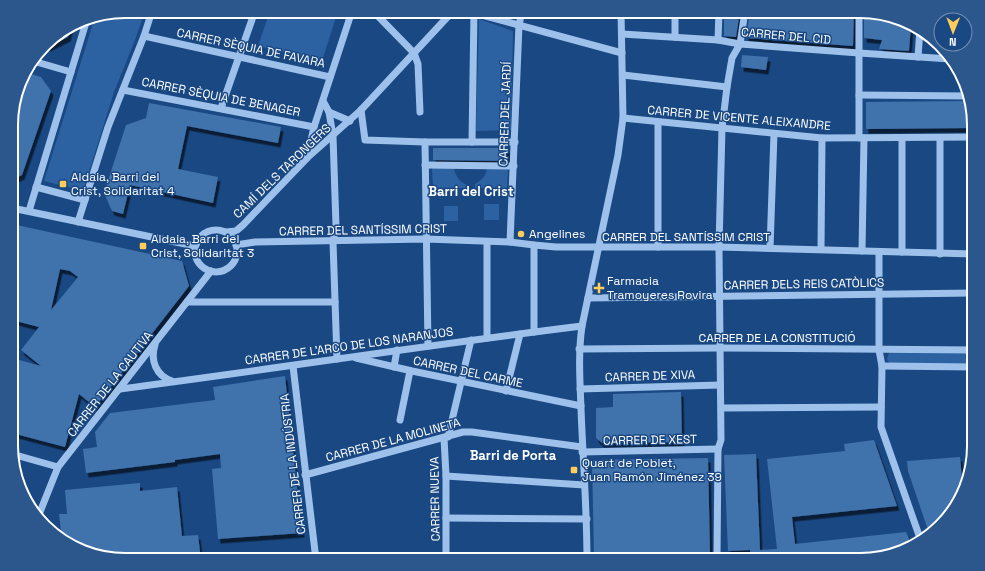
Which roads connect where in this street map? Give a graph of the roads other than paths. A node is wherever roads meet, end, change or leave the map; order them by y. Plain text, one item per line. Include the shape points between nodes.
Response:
1 (150, 18) edge
2 (253, 18) edge
3 (350, 18) edge
4 (380, 18) edge
5 (446, 18) edge
6 (472, 18) edge
7 (494, 18) edge
8 (520, 18) edge
9 (622, 18) edge
10 (675, 18) edge
11 (719, 18) edge
12 (744, 18) edge
13 (859, 18) edge
14 (519, 25) junction
15 (84, 27) edge
16 (622, 34) junction
17 (144, 36) junction
18 (920, 36) edge
19 (675, 37) junction
20 (718, 40) junction
21 (740, 44) junction
22 (414, 53) junction
23 (622, 53) junction
24 (859, 53) junction
25 (239, 57) junction
26 (918, 57) junction
27 (944, 59) edge
28 (38, 62) edge
29 (71, 72) junction
30 (623, 75) junction
31 (330, 77) junction
32 (727, 87) junction
33 (123, 90) junction
34 (859, 95) junction
35 (963, 96) edge
36 (323, 100) junction
37 (221, 108) junction
38 (361, 110) junction
39 (329, 112) junction
40 (420, 112) dead end
41 (622, 118) junction
42 (350, 121) junction
43 (658, 122) junction
44 (314, 126) junction
45 (722, 128) junction
46 (774, 134) junction
47 (333, 136) junction
48 (822, 138) junction
49 (861, 138) junction
50 (902, 138) junction
51 (940, 138) junction
52 (967, 138) edge
53 (425, 142) junction
54 (472, 142) junction
55 (515, 142) junction
56 (307, 158) junction
57 (425, 165) junction
58 (514, 166) junction
59 (36, 187) junction
60 (85, 200) junction
61 (18, 209) edge
62 (29, 211) junction
63 (78, 222) junction
64 (226, 232) junction
65 (426, 240) junction
66 (235, 241) junction
67 (333, 242) junction
68 (487, 242) junction
69 (510, 242) junction
70 (534, 245) junction
71 (195, 246) junction
72 (600, 247) junction
73 (658, 247) junction
74 (719, 247) junction
75 (770, 248) junction
76 (821, 250) junction
77 (862, 251) junction
78 (879, 252) junction
79 (902, 252) junction
80 (940, 254) junction
81 (967, 254) edge
82 (211, 271) junction
83 (967, 293) edge
84 (880, 294) junction
85 (720, 296) junction
86 (588, 298) junction
87 (187, 302) junction
88 (335, 302) junction
89 (582, 326) junction
90 (534, 332) junction
91 (520, 334) junction
92 (486, 338) junction
93 (471, 340) junction
94 (156, 342) junction
95 (428, 346) junction
96 (720, 348) junction
97 (397, 350) junction
98 (579, 350) junction
99 (879, 350) junction
100 (967, 350) edge
101 (352, 357) junction
102 (337, 359) junction
103 (293, 366) junction
104 (882, 366) junction
105 (394, 367) junction
106 (967, 367) edge
107 (410, 371) junction
108 (174, 382) junction
109 (461, 382) junction
110 (720, 385) junction
111 (120, 389) junction
112 (580, 390) junction
113 (506, 391) junction
114 (581, 406) junction
115 (881, 407) junction
116 (722, 408) junction
117 (400, 420) dead end
118 (446, 437) junction
119 (718, 449) junction
120 (582, 450) junction
121 (19, 456) edge
122 (58, 467) junction
123 (305, 475) junction
124 (446, 476) junction
125 (584, 485) junction
126 (40, 511) edge
127 (446, 518) junction
128 (587, 519) junction
129 (918, 536) edge
130 (315, 553) edge
131 (446, 553) edge
132 (587, 553) edge
133 (717, 553) edge

1 - 17 street
2 - 25 street
3 - 31 street
4 - 22 street
5 - 22 street, CAMÍ DELS TARONGERS
6 - 54 street
7 - 14 street
8 - 14 street, CARRER DEL JARDÍ
9 - 16 street
10 - 19 street
11 - 20 street
12 - 21 street
13 - 24 street
14 - 23 street
14 - 55 street, CARRER DEL JARDÍ
15 - 29 street
16 - 19 street, CARRER DEL CID
16 - 23 street
17 - 25 street, CARRER SÈQUIA DE FAVARA
17 - 33 street
18 - 26 street
19 - 20 street, CARRER DEL CID
20 - 21 street, CARRER DEL CID
21 - 24 street, CARRER DEL CID
21 - 32 street via 732,58
22 - 38 street, CAMÍ DELS TARONGERS
22 - 40 street via 418,64
23 - 30 street
24 - 26 street, CARRER DEL CID
24 - 34 street
25 - 31 street, CARRER SÈQUIA DE FAVARA
25 - 37 street
26 - 27 street, CARRER DEL CID
28 - 29 street
29 - 59 street
30 - 32 street
30 - 41 street
31 - 36 street
32 - 45 street
33 - 37 street, CARRER SÈQUIA DE BENAGER
33 - 60 street via 108,127
34 - 35 street
34 - 49 street
36 - 39 street, CAMÍ DELS TARONGERS
36 - 44 street
37 - 44 street, CARRER SÈQUIA DE BENAGER
38 - 42 street, CAMÍ DELS TARONGERS
38 - 53 street via 365,140
39 - 42 street, CAMÍ DELS TARONGERS
39 - 47 street
41 - 43 street, CARRER DE VICENTE ALEIXANDRE
41 - 72 street via 614,182
42 - 47 street, CAMÍ DELS TARONGERS
43 - 45 street, CARRER DE VICENTE ALEIXANDRE
43 - 73 street
44 - 56 street
45 - 46 street, CARRER DE VICENTE ALEIXANDRE
45 - 74 street
46 - 48 street, CARRER DE VICENTE ALEIXANDRE
46 - 75 street
47 - 56 street, CAMÍ DELS TARONGERS
47 - 67 street via 336,226
48 - 49 street, CARRER DE VICENTE ALEIXANDRE
48 - 76 street
49 - 50 street, CARRER DE VICENTE ALEIXANDRE
49 - 77 street
50 - 51 street, CARRER DE VICENTE ALEIXANDRE
50 - 79 street
51 - 52 street, CARRER DE VICENTE ALEIXANDRE
51 - 80 street
53 - 54 street
53 - 57 street
54 - 55 street
55 - 58 street, CARRER DEL JARDÍ
56 - 64 street, CAMÍ DELS TARONGERS via 242,225 236,230
57 - 58 street
57 - 65 street
58 - 69 street, CARRER DEL JARDÍ
59 - 60 street
59 - 62 street
60 - 63 street
61 - 62 street
62 - 63 street
63 - 71 street
64 - 66 street
64 - 71 street via 216,229 207,231
65 - 67 street, CARRER DEL SANTÍSSIM CRIST
65 - 68 street, CARRER DEL SANTÍSSIM CRIST
65 - 95 street
66 - 67 street, CARRER DEL SANTÍSSIM CRIST
66 - 82 street via 237,256 231,265 222,271
67 - 88 street
68 - 69 street, CARRER DEL SANTÍSSIM CRIST
68 - 92 street
69 - 70 street, CARRER DEL SANTÍSSIM CRIST
70 - 72 street, CARRER DEL SANTÍSSIM CRIST
70 - 90 street
71 - 82 street via 198,262
72 - 73 street, CARRER DEL SANTÍSSIM CRIST
72 - 86 street
73 - 74 street, CARRER DEL SANTÍSSIM CRIST
74 - 75 street, CARRER DEL SANTÍSSIM CRIST
74 - 85 street
75 - 76 street, CARRER DEL SANTÍSSIM CRIST
76 - 77 street, CARRER DEL SANTÍSSIM CRIST
77 - 78 street, CARRER DEL SANTÍSSIM CRIST
78 - 79 street, CARRER DEL SANTÍSSIM CRIST
78 - 84 street
79 - 80 street, CARRER DEL SANTÍSSIM CRIST
80 - 81 street, CARRER DEL SANTÍSSIM CRIST
82 - 87 street, CARRER DE LA CAUTIVA
83 - 84 street, CARRER DELS REIS CATÒLICS
84 - 85 street, CARRER DELS REIS CATÒLICS
84 - 99 street
85 - 86 street, CARRER DELS REIS CATÒLICS
85 - 96 street
86 - 89 street
87 - 88 street
87 - 94 street, CARRER DE LA CAUTIVA
88 - 102 street
89 - 90 street, CARRER DE L'ARCO DE LOS NARANJOS
89 - 98 street
90 - 91 street, CARRER DE L'ARCO DE LOS NARANJOS
91 - 92 street, CARRER DE L'ARCO DE LOS NARANJOS
91 - 113 street
92 - 93 street, CARRER DE L'ARCO DE LOS NARANJOS
93 - 95 street, CARRER DE L'ARCO DE LOS NARANJOS
93 - 109 street, CARRER NUEVA
94 - 108 street via 153,357 159,375
94 - 111 street, CARRER DE LA CAUTIVA
95 - 97 street, CARRER DE L'ARCO DE LOS NARANJOS
96 - 98 street, CARRER DE LA CONSTITUCIÓ
96 - 99 street, CARRER DE LA CONSTITUCIÓ
96 - 110 street
97 - 101 street, CARRER DE L'ARCO DE LOS NARANJOS
97 - 105 street
98 - 112 street
99 - 100 street, CARRER DE LA CONSTITUCIÓ
99 - 104 street
101 - 102 street, CARRER DE L'ARCO DE LOS NARANJOS
101 - 105 street, CARRER DEL CARME
102 - 103 street, CARRER DE L'ARCO DE LOS NARANJOS
103 - 108 street, CARRER DE L'ARCO DE LOS NARANJOS
103 - 123 street, CARRER DE LA INDÚSTRIA
104 - 106 street
104 - 115 street
105 - 107 street, CARRER DEL CARME
107 - 109 street, CARRER DEL CARME
107 - 117 street
108 - 111 street, CARRER DE L'ARCO DE LOS NARANJOS
109 - 113 street, CARRER DEL CARME
109 - 118 street, CARRER NUEVA
110 - 112 street, CARRER DE XIVA
110 - 116 street
111 - 122 street, CARRER DE LA CAUTIVA
112 - 114 street
113 - 114 street, CARRER DEL CARME
114 - 120 street
115 - 116 street
115 - 129 street via 881,427
116 - 119 street via 722,440
118 - 120 street, CARRER DE LA MOLINETA via 472,432
118 - 123 street, CARRER DE LA MOLINETA
118 - 124 street, CARRER NUEVA
119 - 120 street, CARRER DE XEST
119 - 133 street
120 - 125 street
121 - 122 street
122 - 126 street, CARRER DE LA CAUTIVA
123 - 130 street, CARRER DE LA INDÚSTRIA
124 - 125 street
124 - 127 street, CARRER NUEVA
125 - 128 street
127 - 128 street
127 - 131 street, CARRER NUEVA
128 - 132 street

